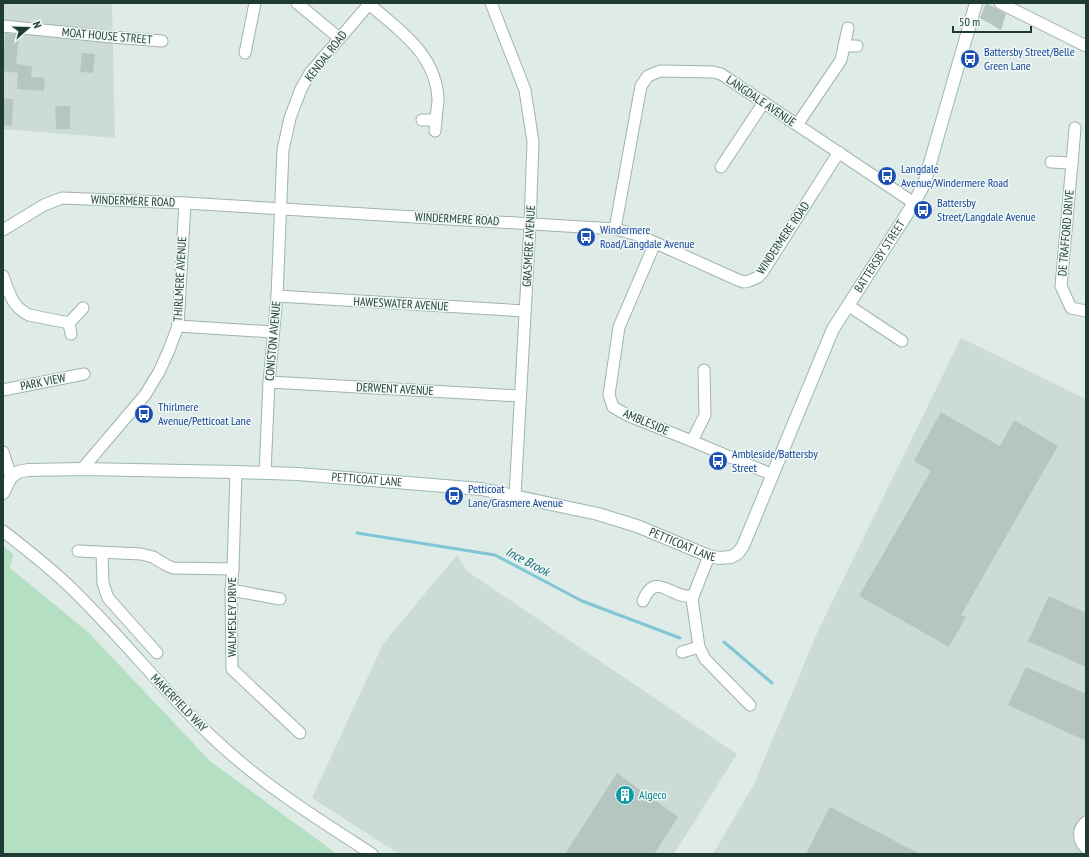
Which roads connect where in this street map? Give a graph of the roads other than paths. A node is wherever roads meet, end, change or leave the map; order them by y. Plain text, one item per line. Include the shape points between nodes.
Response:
1 (255, 3) edge
2 (297, 3) edge
3 (369, 3) edge
4 (491, 3) edge
5 (976, 3) edge
6 (1000, 3) edge
7 (3, 26) edge
8 (848, 28) dead end
9 (339, 38) junction
10 (162, 41) dead end
11 (844, 46) junction
12 (857, 46) dead end
13 (1086, 46) edge
14 (245, 53) dead end
15 (764, 102) junction
16 (422, 120) dead end
17 (797, 125) junction
18 (1075, 128) dead end
19 (839, 152) junction
20 (1051, 162) dead end
21 (1072, 163) junction
22 (721, 167) dead end
23 (184, 203) junction
24 (914, 203) junction
25 (280, 209) junction
26 (530, 224) junction
27 (616, 229) junction
28 (3, 230) edge
29 (655, 243) junction
30 (3, 276) edge
31 (277, 296) junction
32 (849, 306) junction
33 (83, 308) dead end
34 (525, 311) junction
35 (1086, 311) edge
36 (178, 326) junction
37 (273, 332) junction
38 (902, 341) dead end
39 (704, 370) dead end
40 (84, 374) dead end
41 (269, 382) junction
42 (3, 390) edge
43 (520, 396) junction
44 (692, 441) junction
45 (3, 452) edge
46 (82, 469) junction
47 (236, 472) junction
48 (265, 473) junction
49 (772, 475) junction
50 (6, 484) edge
51 (515, 496) junction
52 (3, 530) edge
53 (78, 551) dead end
54 (102, 553) junction
55 (709, 556) junction
56 (731, 557) joint
57 (233, 569) junction
58 (231, 590) junction
59 (693, 596) junction
60 (280, 599) dead end
61 (643, 601) dead end
62 (699, 647) junction
63 (682, 652) dead end
64 (157, 653) dead end
65 (750, 706) dead end
66 (300, 733) dead end
67 (1086, 822) edge
68 (1086, 848) edge
69 (372, 854) edge

1 - 14 street
2 - 9 street
3 - 9 street, KENDAL ROAD
3 - 16 street via 414,43 432,70 438,98 436,126
4 - 26 street, GRASMERE AVENUE via 525,90 533,142
5 - 24 street, BATTERSBY STREET via 924,184
6 - 13 street
7 - 10 street, MOAT HOUSE STREET
8 - 11 street
9 - 25 street, KENDAL ROAD via 310,73 290,118 283,150
11 - 12 street
11 - 17 street via 841,60
15 - 17 street, LANGDALE AVENUE
15 - 22 street
15 - 27 street, LANGDALE AVENUE via 728,78 713,72 660,71 648,76 640,86
17 - 19 street, LANGDALE AVENUE
18 - 21 street, DE TRAFFORD DRIVE
19 - 24 street, LANGDALE AVENUE
19 - 29 street, WINDERMERE ROAD via 762,273 754,280 738,280
20 - 21 street
21 - 35 street, DE TRAFFORD DRIVE via 1061,286 1070,308
23 - 25 street, WINDERMERE ROAD
23 - 28 street, WINDERMERE ROAD via 62,198 44,205
23 - 36 street, THIRLMERE AVENUE
24 - 32 street, BATTERSBY STREET
25 - 26 street, WINDERMERE ROAD
25 - 31 street, CONISTON AVENUE
26 - 27 street, WINDERMERE ROAD
26 - 34 street, GRASMERE AVENUE
27 - 29 street, WINDERMERE ROAD
29 - 44 street, AMBLESIDE via 619,327 609,396 613,407 629,416
30 - 33 street via 15,305 24,313 70,328
31 - 34 street, HAWESWATER AVENUE
31 - 37 street, CONISTON AVENUE
32 - 38 street, BATTERSBY STREET
32 - 49 street, BATTERSBY STREET via 833,329
34 - 43 street, GRASMERE AVENUE
36 - 37 street
36 - 46 street, THIRLMERE AVENUE via 159,372 145,395
37 - 41 street, CONISTON AVENUE
39 - 44 street via 705,415
40 - 42 street, PARK VIEW
41 - 43 street, DERWENT AVENUE
41 - 48 street, CONISTON AVENUE
43 - 51 street, GRASMERE AVENUE
44 - 49 street, AMBLESIDE
45 - 50 street
46 - 47 street, PETTICOAT LANE
46 - 50 street, PETTICOAT LANE via 28,470 18,472
47 - 48 street, PETTICOAT LANE
47 - 57 street, WALMESLEY DRIVE
48 - 51 street, PETTICOAT LANE via 449,486
49 - 56 street, BATTERSBY STREET via 743,546
51 - 55 street, PETTICOAT LANE via 598,514 662,536
52 - 69 street, MAKERFIELD WAY via 69,586 213,738 298,806
53 - 54 street
54 - 57 street via 141,554 174,568
54 - 64 street via 103,583 108,598
55 - 56 street, PETTICOAT LANE via 725,559
55 - 59 street
57 - 58 street, WALMESLEY DRIVE
58 - 60 street
58 - 66 street, WALMESLEY DRIVE via 232,669
59 - 61 street via 686,597 661,586 654,586 647,590
59 - 62 street
62 - 63 street
62 - 65 street via 705,659
67 - 68 street via 1079,833 1081,843

